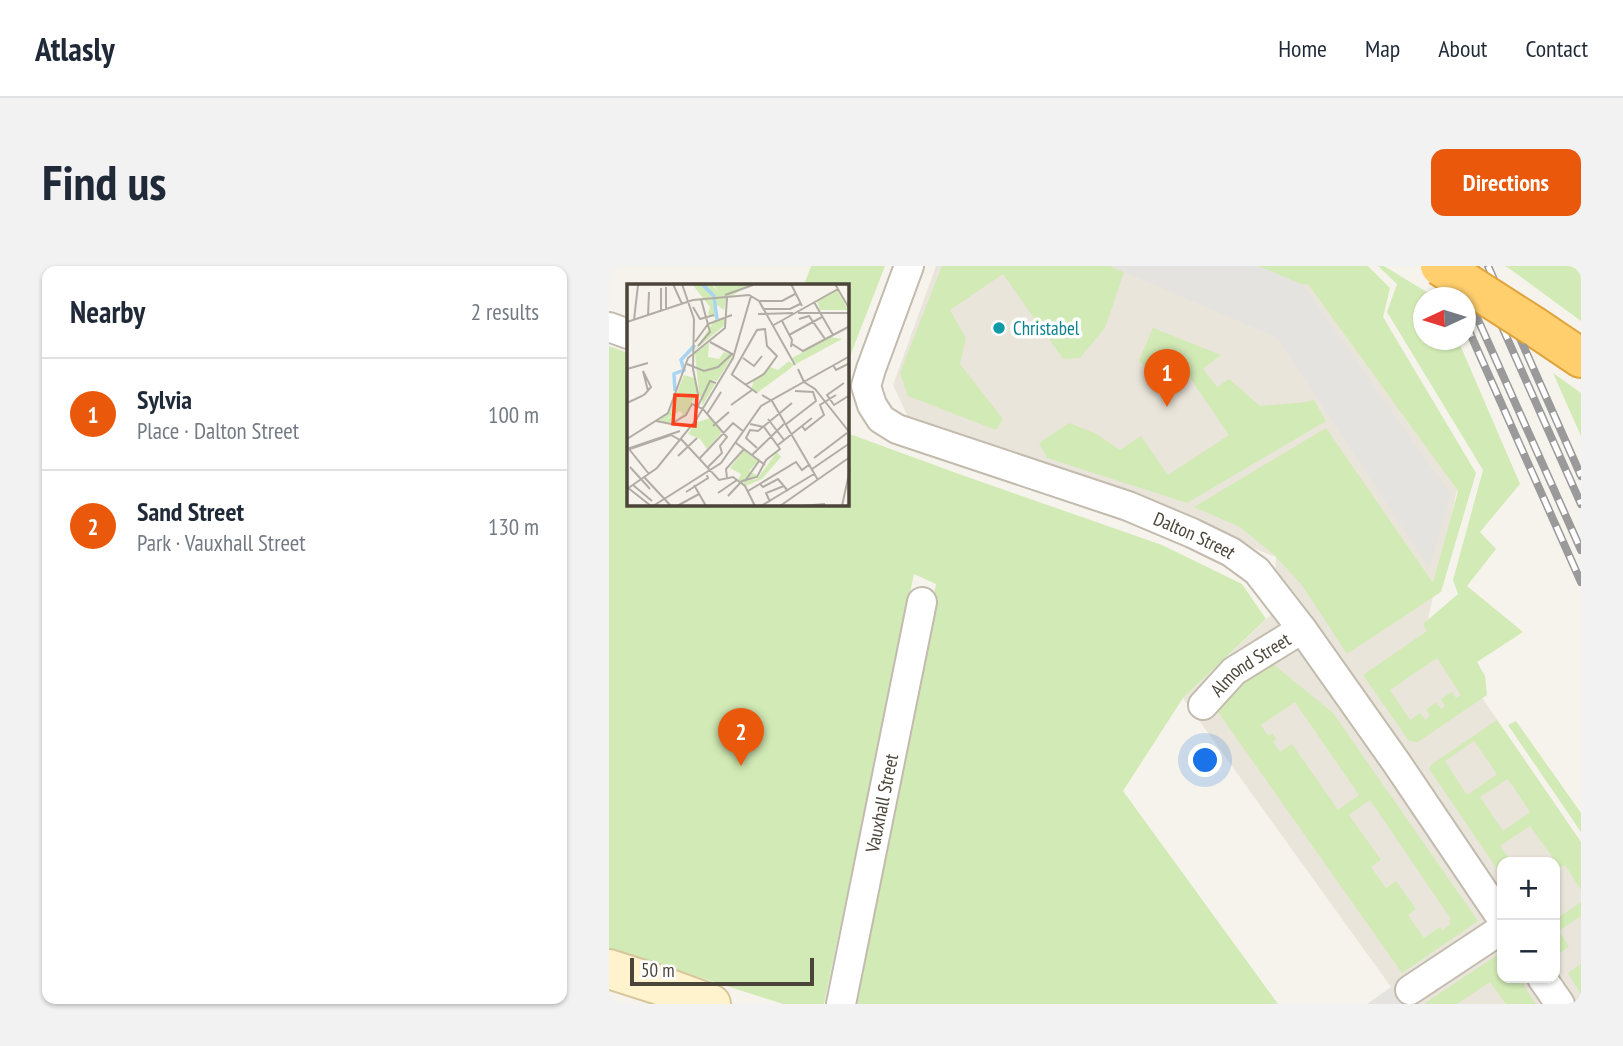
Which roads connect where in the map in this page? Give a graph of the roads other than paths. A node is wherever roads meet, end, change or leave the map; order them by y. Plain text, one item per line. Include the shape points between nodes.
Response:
1 (909, 266) edge
2 (1440, 266) edge
3 (609, 327) edge
4 (627, 334) edge
5 (1581, 358) edge
6 (859, 405) edge
7 (922, 602) dead end
8 (1302, 629) junction
9 (1203, 705) dead end
10 (1497, 912) edge
11 (1497, 932) edge
12 (609, 969) edge
13 (1545, 983) edge
14 (1410, 990) dead end
15 (711, 1004) edge
16 (841, 1004) edge
17 (1560, 1004) edge

1 - 6 street, Dalton Street
2 - 5 highway, bridge
3 - 4 street
6 - 8 street, Dalton Street via 897,429 1128,506 1231,552 1258,571
7 - 16 street, Vauxhall Street
8 - 9 street, Almond Street via 1234,671
8 - 10 street, Dalton Street
11 - 14 street
12 - 15 street
13 - 17 street

